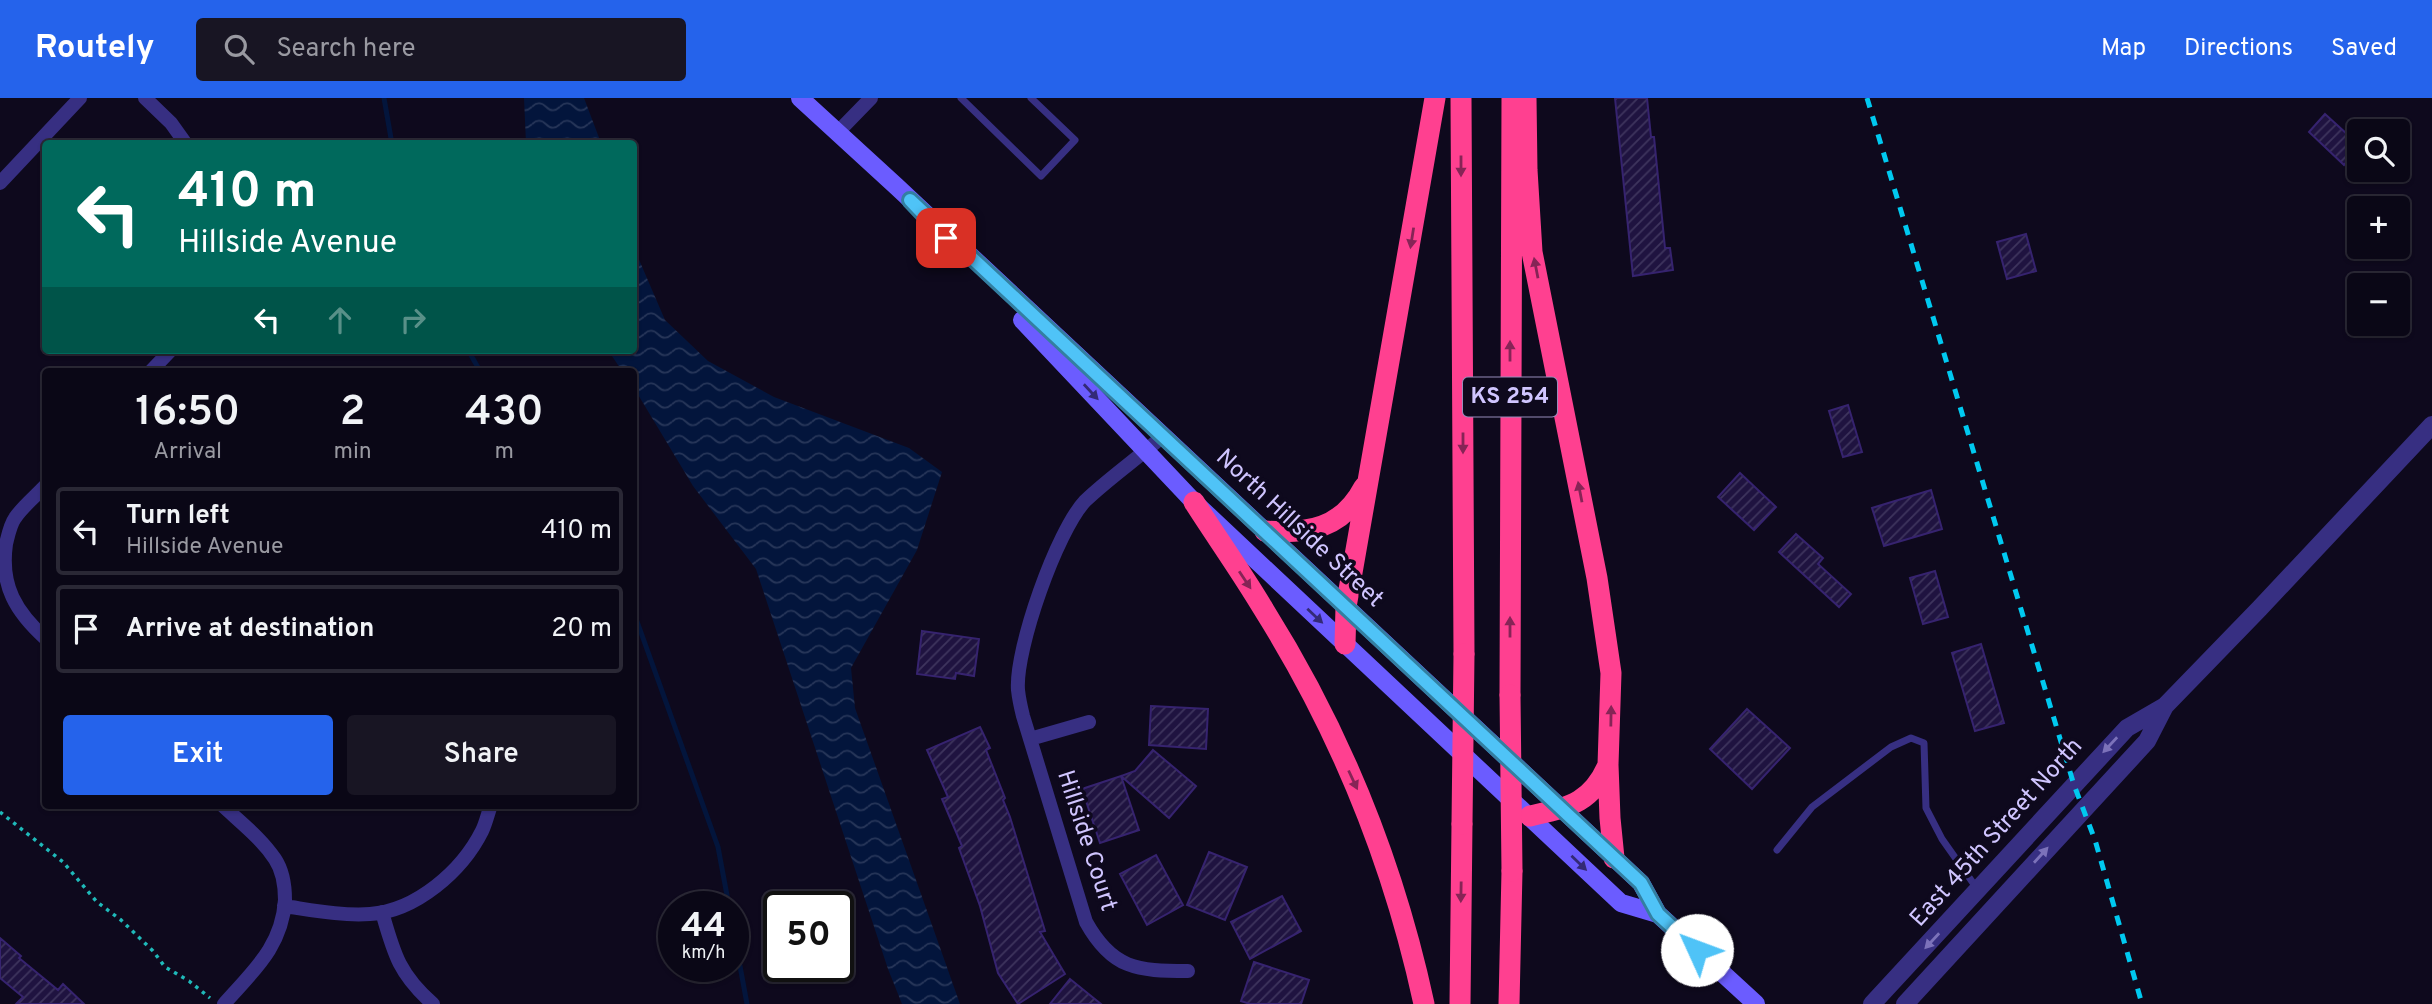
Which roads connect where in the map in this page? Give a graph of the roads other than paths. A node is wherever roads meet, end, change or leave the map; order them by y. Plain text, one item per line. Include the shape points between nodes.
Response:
1 (80, 98) edge
2 (145, 98) edge
3 (800, 98) edge
4 (872, 98) edge
5 (961, 98) edge
6 (1031, 98) edge
7 (1436, 98) edge
8 (1461, 98) edge
9 (1511, 98) edge
10 (1526, 98) edge
11 (838, 132) junction
12 (183, 140) edge
13 (0, 183) edge
14 (910, 200) junction
15 (167, 354) edge
16 (154, 368) edge
17 (2432, 425) edge
18 (1163, 436) junction
19 (1146, 451) junction
20 (1367, 482) junction
21 (42, 489) edge
22 (1194, 502) junction
23 (1265, 531) junction
24 (1346, 607) junction
25 (42, 635) edge
26 (1345, 644) junction
27 (2165, 706) junction
28 (1088, 722) dead end
29 (1030, 739) junction
30 (1608, 765) junction
31 (226, 809) edge
32 (490, 809) edge
33 (1561, 809) junction
34 (1530, 816) junction
35 (1777, 850) dead end
36 (1614, 858) junction
37 (1979, 891) junction
38 (284, 906) junction
39 (382, 912) junction
40 (1658, 914) junction
41 (1188, 971) dead end
42 (224, 1004) edge
43 (433, 1004) edge
44 (1424, 1004) edge
45 (1460, 1004) edge
46 (1509, 1004) edge
47 (1756, 1004) edge
48 (1872, 1004) edge
49 (1905, 1004) edge

1 - 13 street
2 - 12 street
3 - 11 main road, North Hillside Street
4 - 11 street
5 - 6 lane via 1041,176 1075,140
7 -> 20 highway
8 -> 45 highway, KS 254, bridge via 1464,654
46 -> 9 highway, KS 254, bridge
30 -> 10 highway via 1611,673 1597,579 1532,252
11 - 14 main road, North Hillside Street
14 - 18 main road, North Hillside Street
14 -> 19 main road
15 - 16 street
17 - 27 street, East 45th Street North
18 - 19 street, Hillside Court
18 - 23 main road, North Hillside Street
19 - 22 main road
19 - 29 street, Hillside Court via 1085,502 1059,544 1027,627 1021,658 1018,690
20 - 23 highway via 1349,509 1333,521 1295,533
20 - 24 highway
21 - 25 street via 14,519 1,559 9,596 20,615
22 -> 26 main road
22 -> 44 highway via 1306,682 1359,791 1411,945
23 - 24 main road, North Hillside Street
24 - 26 highway
24 - 33 main road, North Hillside Street
26 - 34 main road
27 -> 37 street, East 45th Street North via 2127,728
49 -> 27 street, East 45th Street North via 2147,741
28 - 29 street
29 - 41 street, Hillside Court via 1086,922 1096,940 1109,954 1137,969
30 - 33 highway via 1599,784
30 - 36 highway
31 - 38 street via 275,859
32 - 39 street via 483,830 446,877 420,897
33 - 34 highway
33 - 36 main road, North Hillside Street
34 -> 40 main road via 1621,903
35 - 37 lane via 1812,807 1891,747 1911,738 1924,743 1926,808
36 - 40 main road, North Hillside Street via 1641,883
37 -> 48 street, East 45th Street North
38 - 39 street
38 - 42 street via 276,940
39 - 43 street via 402,970
40 - 47 main road, North Hillside Street

